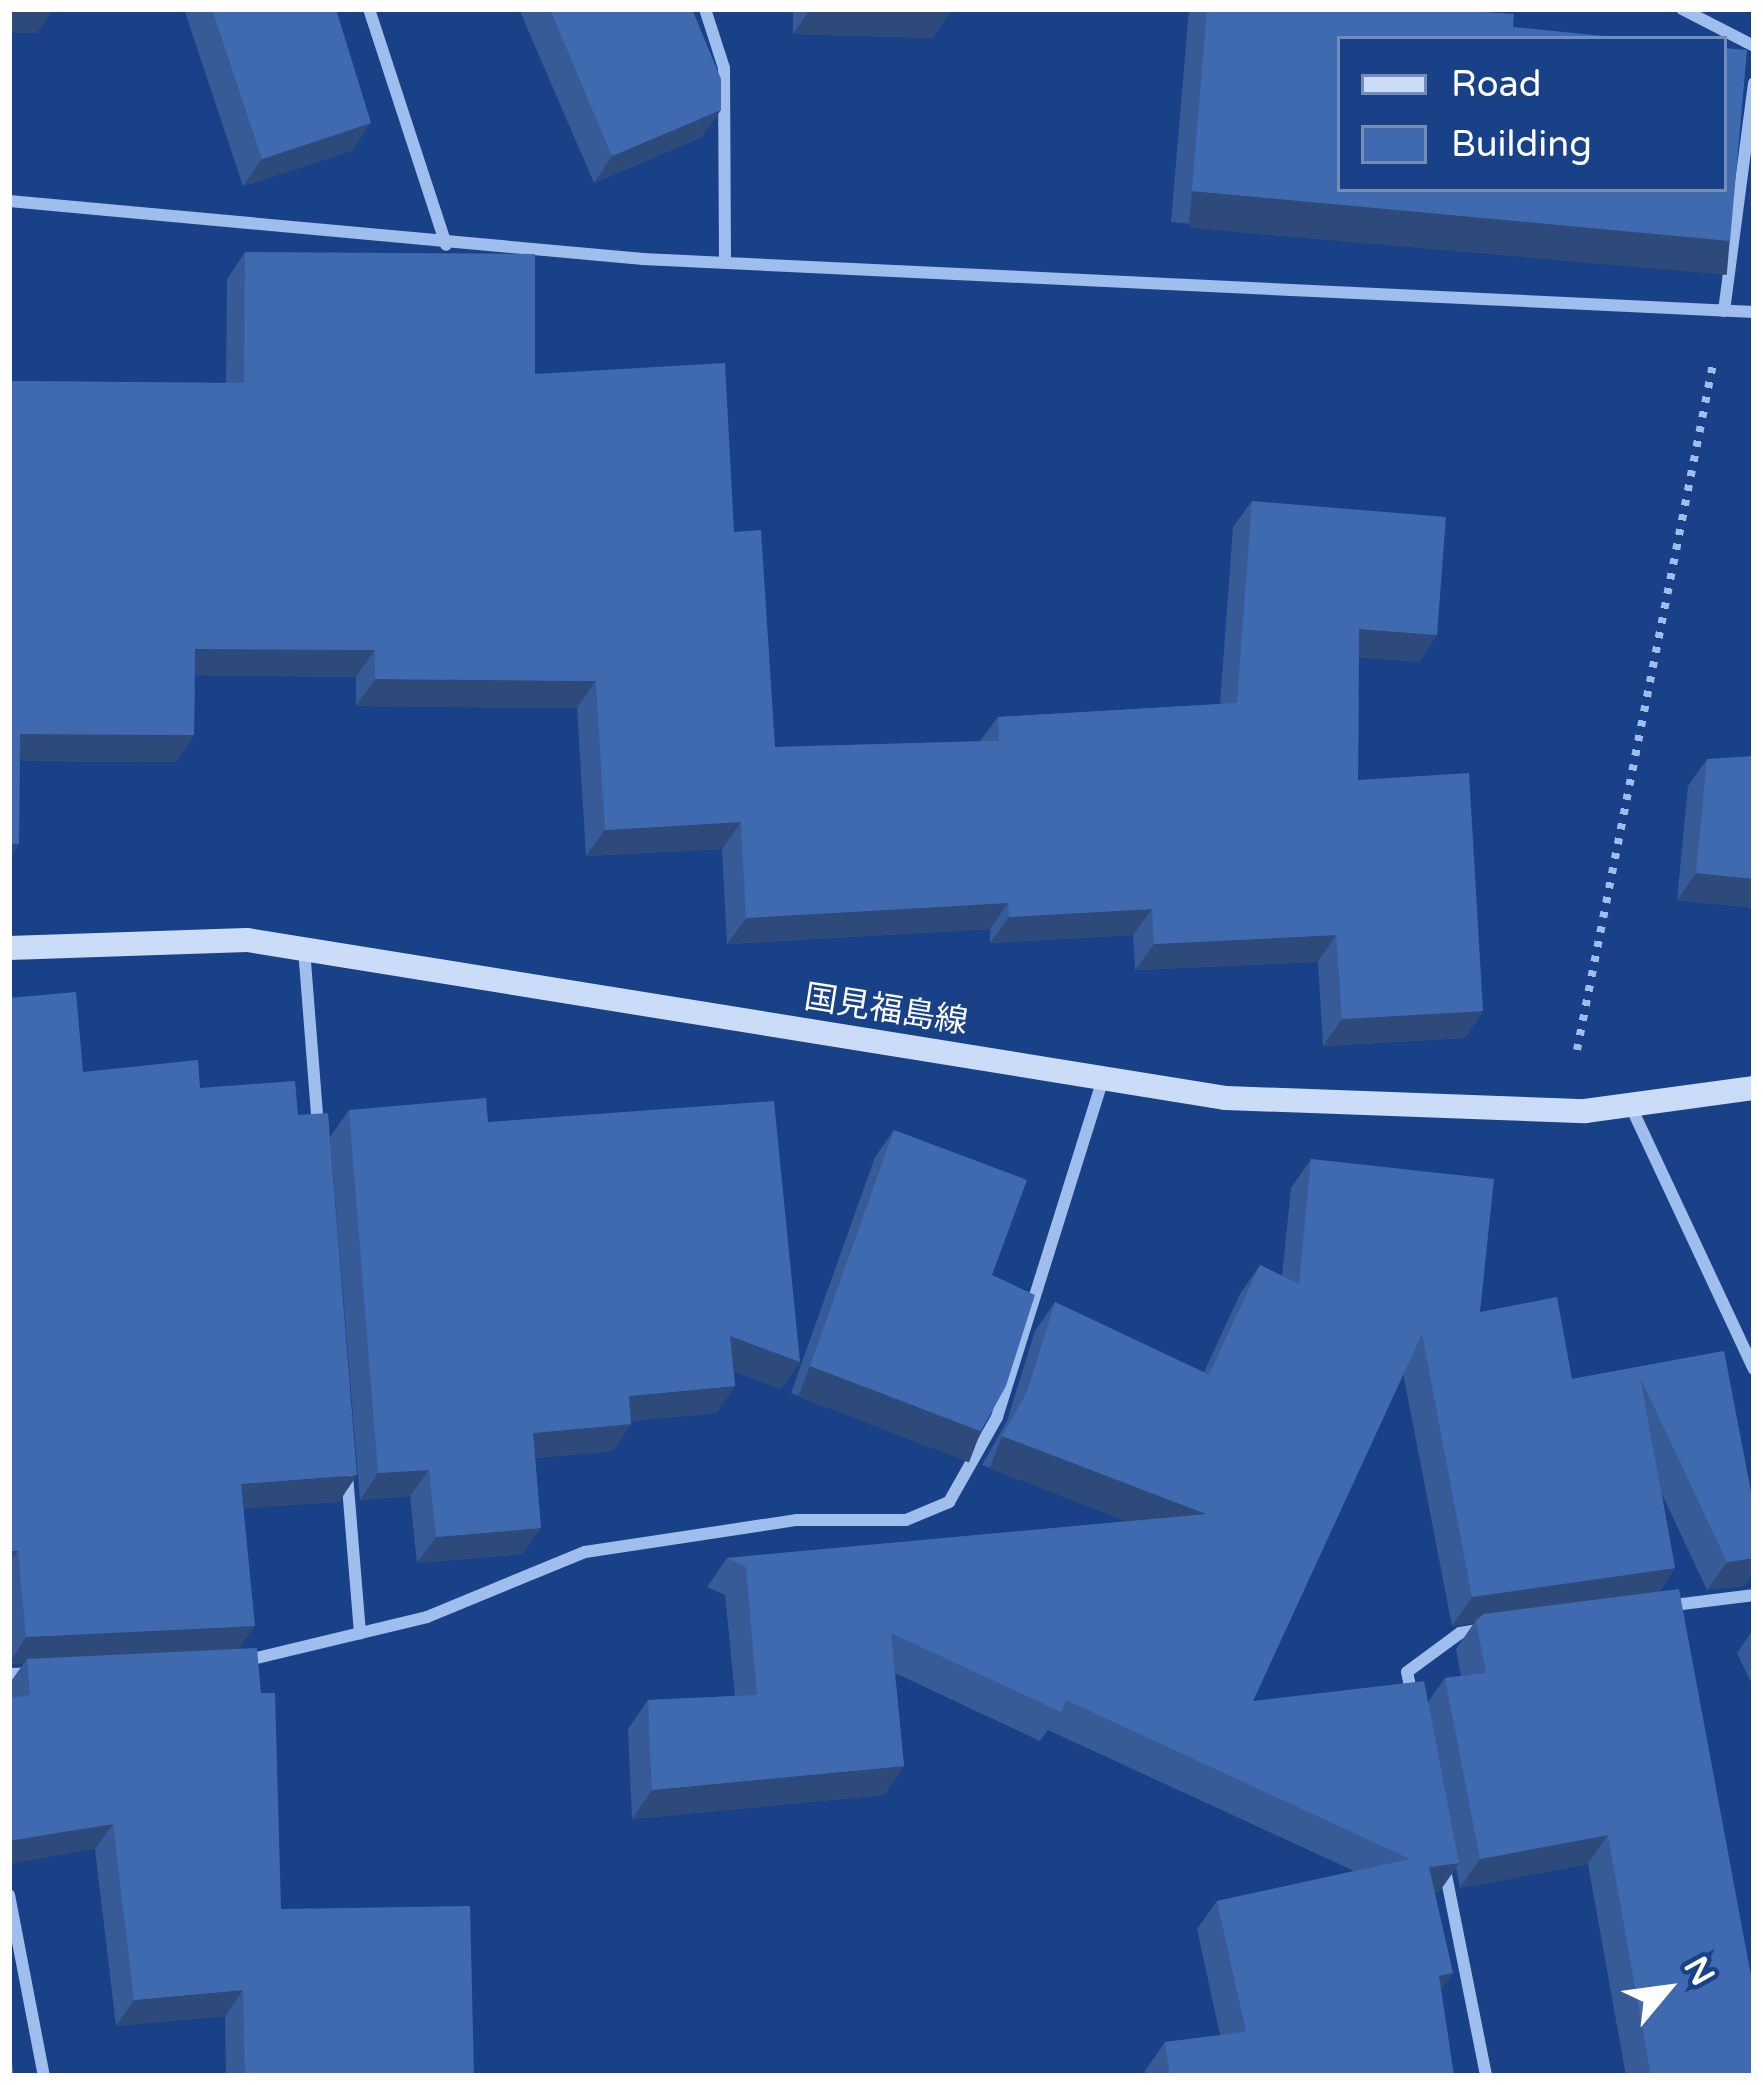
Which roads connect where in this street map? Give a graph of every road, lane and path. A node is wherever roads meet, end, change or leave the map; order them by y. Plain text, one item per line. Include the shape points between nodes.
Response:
1 (369, 9) edge
2 (704, 9) edge
3 (1682, 9) edge
4 (1754, 46) edge
5 (1754, 83) edge
6 (9, 201) edge
7 (446, 244) junction
8 (725, 262) junction
9 (1724, 310) junction
10 (1754, 312) edge
11 (9, 948) edge
12 (304, 948) junction
13 (1103, 1079) junction
14 (1754, 1088) edge
15 (1632, 1109) junction
16 (1565, 1110) junction
17 (319, 1137) edge
18 (1754, 1369) edge
19 (346, 1468) edge
20 (1754, 1595) edge
21 (1641, 1610) edge
22 (1505, 1627) edge
23 (360, 1634) junction
24 (232, 1664) edge
25 (54, 1672) edge
26 (9, 1674) edge
27 (1415, 1717) edge
28 (1442, 1851) edge
29 (9, 1894) edge
30 (44, 2076) edge
31 (1486, 2076) edge

1 - 7 street
2 - 8 street via 724,68
3 - 4 street
5 - 9 street
6 - 7 street
7 - 8 street
8 - 9 street
9 - 10 street
9 - 16 path
11 - 12 main road, 国見福島線 via 248,940
12 - 13 main road, 国見福島線
12 - 17 street
13 - 16 main road, 国見福島線 via 1226,1098
13 - 23 street via 997,1417 949,1502 906,1520 796,1520 608,1547 427,1617
14 - 15 main road, 国見福島線
15 - 16 main road, 国見福島線
15 - 18 street
19 - 23 street
20 - 21 street
22 - 27 street via 1460,1633 1407,1672
23 - 24 street
25 - 26 street
28 - 31 street
29 - 30 street

